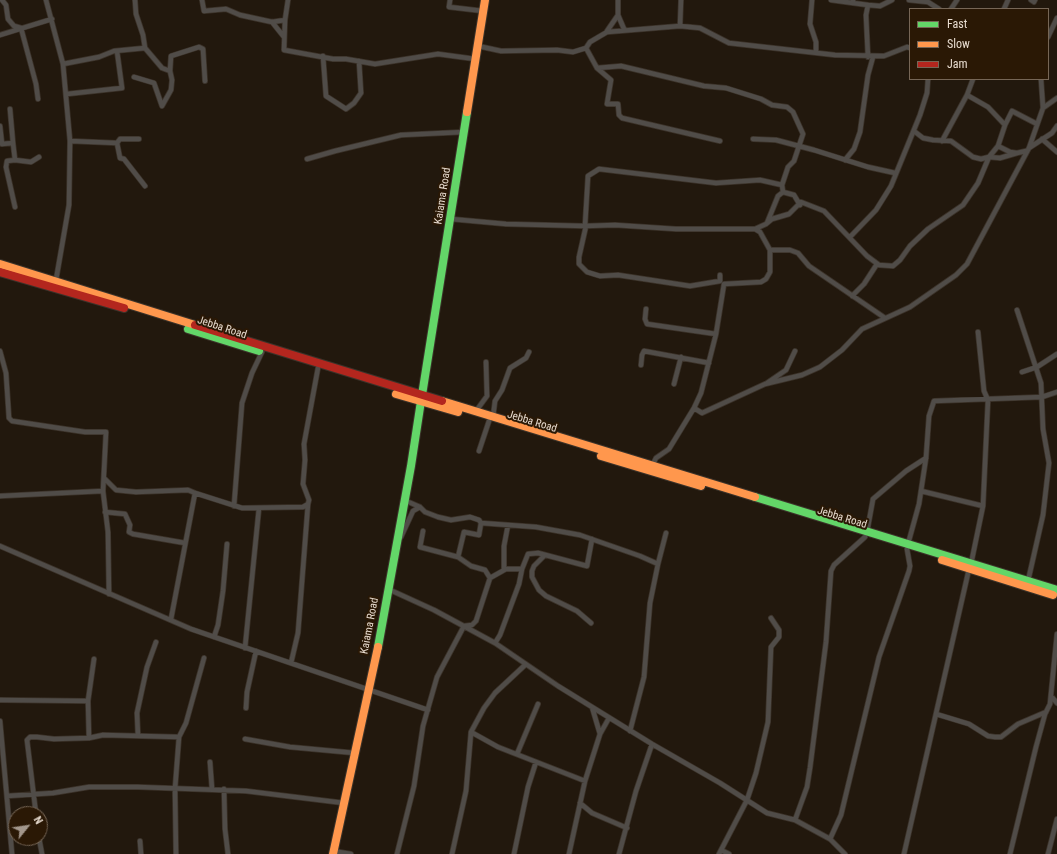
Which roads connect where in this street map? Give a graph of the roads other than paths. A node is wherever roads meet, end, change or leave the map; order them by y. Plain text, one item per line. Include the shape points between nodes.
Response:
1 (2, 0) edge
2 (46, 0) edge
3 (135, 0) edge
4 (202, 0) edge
5 (288, 0) edge
6 (450, 0) edge
7 (485, 0) edge
8 (618, 0) edge
9 (681, 0) edge
10 (812, 0) edge
11 (831, 0) edge
12 (892, 0) edge
13 (909, 0) edge
14 (1031, 0) edge
15 (1035, 0) edge
16 (853, 1) edge
17 (868, 6) junction
18 (937, 8) edge
19 (483, 10) junction
20 (618, 14) junction
21 (1057, 18) edge
22 (52, 19) junction
23 (285, 20) junction
24 (272, 22) junction
25 (680, 26) junction
26 (21, 28) junction
27 (624, 29) junction
28 (607, 32) junction
29 (0, 35) edge
30 (1049, 35) edge
31 (284, 37) junction
32 (478, 46) junction
33 (145, 48) junction
34 (586, 48) junction
35 (909, 48) edge
36 (117, 51) junction
37 (816, 52) junction
38 (323, 56) junction
39 (870, 57) junction
40 (475, 59) junction
41 (358, 61) junction
42 (63, 64) junction
43 (597, 68) junction
44 (170, 71) junction
45 (134, 77) dead end
46 (928, 80) edge
47 (973, 80) edge
48 (1041, 80) edge
49 (205, 81) dead end
50 (67, 94) junction
51 (967, 95) junction
52 (1057, 98) edge
53 (38, 99) dead end
54 (1043, 108) junction
55 (10, 109) dead end
56 (1005, 124) junction
57 (1037, 124) junction
58 (0, 126) edge
59 (1057, 126) edge
60 (464, 132) junction
61 (914, 132) junction
62 (139, 139) dead end
63 (753, 139) dead end
64 (1042, 139) junction
65 (70, 141) junction
66 (720, 141) dead end
67 (942, 141) junction
68 (13, 143) junction
69 (117, 143) junction
70 (998, 146) junction
71 (798, 147) junction
72 (1028, 149) junction
73 (1057, 152) edge
74 (1016, 153) junction
75 (39, 157) dead end
76 (989, 157) junction
77 (16, 160) junction
78 (307, 160) dead end
79 (845, 160) junction
80 (7, 161) junction
81 (0, 162) edge
82 (895, 173) junction
83 (782, 185) junction
84 (145, 186) dead end
85 (783, 192) junction
86 (800, 205) junction
87 (15, 207) dead end
88 (451, 219) junction
89 (766, 224) junction
90 (586, 226) junction
91 (755, 229) junction
92 (850, 237) junction
93 (770, 250) junction
94 (0, 264) edge
95 (877, 264) junction
96 (0, 272) edge
97 (720, 275) dead end
98 (56, 280) junction
99 (852, 296) junction
100 (646, 309) dead end
101 (1017, 310) dead end
102 (885, 318) junction
103 (978, 332) dead end
104 (716, 334) junction
105 (0, 351) edge
106 (795, 351) dead end
107 (262, 352) junction
108 (529, 352) dead end
109 (1057, 354) edge
110 (682, 357) junction
111 (486, 362) dead end
112 (709, 362) junction
113 (641, 365) dead end
114 (1037, 367) junction
115 (318, 368) junction
116 (1022, 372) dead end
117 (781, 374) junction
118 (788, 378) junction
119 (674, 384) dead end
120 (765, 384) junction
121 (1057, 392) edge
122 (1042, 397) junction
123 (421, 398) junction
124 (988, 400) junction
125 (694, 408) junction
126 (476, 411) junction
127 (491, 419) junction
128 (479, 451) dead end
129 (926, 458) junction
130 (652, 466) junction
131 (104, 478) junction
132 (921, 491) junction
133 (103, 492) junction
134 (196, 493) junction
135 (0, 496) edge
136 (404, 500) junction
137 (308, 504) junction
138 (234, 506) junction
139 (983, 506) junction
140 (420, 507) junction
141 (259, 508) junction
142 (105, 512) junction
143 (480, 523) junction
144 (508, 525) junction
145 (423, 531) dead end
146 (666, 533) dead end
147 (866, 534) junction
148 (592, 539) junction
149 (397, 541) junction
150 (185, 543) junction
151 (227, 544) dead end
152 (0, 546) edge
153 (908, 546) junction
154 (545, 555) junction
155 (458, 557) junction
156 (658, 564) junction
157 (970, 566) junction
158 (522, 569) junction
159 (504, 570) junction
160 (490, 578) junction
161 (1028, 581) junction
162 (388, 589) junction
163 (1057, 590) edge
164 (109, 594) junction
165 (1057, 596) edge
166 (771, 618) dead end
167 (171, 619) junction
168 (591, 623) dead end
169 (464, 626) junction
170 (1057, 634) edge
171 (214, 637) junction
172 (156, 642) dead end
173 (495, 643) junction
174 (245, 648) junction
175 (256, 651) junction
176 (204, 658) dead end
177 (94, 659) dead end
178 (291, 663) junction
179 (525, 665) junction
180 (368, 688) junction
181 (1051, 696) junction
182 (0, 700) edge
183 (88, 701) junction
184 (1057, 703) edge
185 (538, 704) dead end
186 (592, 707) junction
187 (246, 708) dead end
188 (428, 710) junction
189 (1046, 712) junction
190 (936, 714) junction
191 (609, 718) junction
192 (0, 721) edge
193 (630, 731) junction
194 (471, 732) junction
195 (600, 734) junction
196 (138, 736) junction
197 (178, 737) junction
198 (88, 738) junction
199 (245, 739) dead end
200 (652, 744) junction
201 (355, 753) junction
202 (517, 754) junction
203 (2, 758) edge
204 (210, 762) dead end
205 (536, 762) junction
206 (585, 781) junction
207 (175, 789) junction
208 (212, 789) junction
209 (224, 789) junction
210 (33, 795) junction
211 (7, 796) junction
212 (747, 800) junction
213 (344, 803) junction
214 (580, 803) junction
215 (35, 806) edge
216 (1057, 819) edge
217 (795, 820) junction
218 (627, 828) junction
219 (830, 839) junction
220 (140, 841) dead end
221 (333, 852) edge
222 (720, 852) edge
223 (12, 854) edge
224 (141, 854) edge
225 (176, 854) edge
226 (228, 854) edge
227 (352, 854) edge
228 (397, 854) edge
229 (452, 854) edge
230 (514, 854) edge
231 (569, 854) edge
232 (620, 854) edge
233 (729, 854) edge
234 (845, 854) edge
235 (904, 854) edge
236 (1010, 854) edge
237 (1048, 854) edge

1 - 26 street via 6,5 8,19 14,26
2 - 22 street
3 - 33 street
4 - 24 street via 204,11 226,9
5 - 23 street
6 - 19 street via 449,7
7 - 19 highway, Kaiama Road
8 - 20 street
9 - 25 street
10 - 37 street via 810,24 816,42
11 - 16 street
12 - 17 street via 880,6
13 - 18 street via 928,2
14 - 15 street
16 - 17 street
17 - 39 street via 866,16
19 - 32 highway, Kaiama Road
20 - 27 street
20 - 28 street
21 - 30 street
22 - 26 street
22 - 42 street
23 - 24 street
23 - 31 street
24 - 31 street
25 - 27 street
25 - 37 street via 700,28 729,43
26 - 29 street
26 - 53 street
27 - 28 street
28 - 34 street via 590,42
31 - 38 street via 284,50
32 - 34 street via 501,51 573,52
32 - 40 highway, Kaiama Road
33 - 36 street
33 - 44 street via 162,68
34 - 43 street
35 - 39 street via 884,56
36 - 42 street
36 - 50 street via 122,88
37 - 39 street
38 - 41 street
38 - 41 street via 326,96 346,109 361,93
39 - 79 street via 860,132 854,150
40 - 41 street via 438,54 375,64
40 - 60 highway, Kaiama Road
42 - 50 street
43 - 66 street via 611,80 607,104 618,104 619,115 622,118
43 - 71 street via 621,66 651,72 704,86 726,88 772,105 787,107 794,112 803,134
44 - 45 street via 171,90 162,106 154,83
44 - 49 street via 171,56 199,47 203,49
46 - 61 street via 927,93
47 - 51 street
48 - 54 street
50 - 65 street
51 - 56 street via 988,107
51 - 67 street
52 - 54 street
54 - 57 street
55 - 68 street
56 - 57 street via 1012,111
56 - 70 street
57 - 72 street
58 - 68 street via 2,144
59 - 64 street via 1052,133
60 - 78 street via 401,135
60 - 88 highway, Kaiama Road
61 - 67 street via 923,138
61 - 82 street
62 - 69 street via 120,139
63 - 71 street via 776,140
64 - 72 street
64 - 73 street
65 - 69 street
65 - 98 street via 69,205
67 - 76 street via 951,141 973,157
68 - 77 street
69 - 84 street via 120,158 124,159
70 - 74 street
70 - 76 street
71 - 79 street
71 - 83 street
72 - 74 street
72 - 102 street via 967,264 956,275 910,307
74 - 76 street via 1000,158
75 - 77 street via 31,162
76 - 95 street via 978,183 963,205 928,229 892,266
77 - 80 street
79 - 82 street
80 - 81 street
80 - 87 street via 6,167
82 - 92 street via 891,186 876,210
83 - 85 street
83 - 90 street via 760,180 716,183 599,169 588,176
85 - 86 street via 794,194
85 - 89 street via 778,196
86 - 89 street via 790,214 772,219
86 - 92 street via 801,202 824,211
88 - 90 street via 506,224
88 - 123 highway, Kaiama Road
89 - 91 street
90 - 91 street
90 - 97 street via 579,257 580,264 586,272 600,276 618,275 690,286 720,281
91 - 93 street via 760,232
92 - 95 street
93 - 99 street via 790,250 798,253 809,266
93 - 104 street via 770,272 766,279 761,282 724,284
94 - 98 highway, Jebba Road
95 - 99 street via 864,284
96 - 107 highway, Jebba Road via 126,308
98 - 123 highway, Jebba Road
99 - 102 street
100 - 104 street via 647,324
101 - 114 street
102 - 118 street via 862,329 842,350 820,367
103 - 124 street via 984,391
104 - 112 street
105 - 131 street via 6,373 9,418 12,421 85,432 106,432
106 - 117 street via 786,370
107 - 115 highway, Jebba Road
107 - 138 street via 252,372 242,403
108 - 127 street via 526,358 510,368 495,401
109 - 114 street
110 - 112 street
110 - 113 street via 644,351
110 - 119 street
111 - 126 street via 487,396
112 - 125 street via 701,393
114 - 116 street
114 - 122 street
115 - 123 highway, Jebba Road
115 - 137 street via 304,444 303,484
117 - 118 street
117 - 120 street
118 - 120 street
120 - 125 street via 702,413
121 - 122 street
122 - 124 street
122 - 161 street via 1043,429 1049,463 1048,478 1044,515
123 - 126 highway, Jebba Road
123 - 127 highway, Jebba Road
123 - 136 highway, Kaiama Road
124 - 129 street via 934,401 929,416
124 - 139 street
125 - 130 street via 669,449 656,458
126 - 127 highway, Jebba Road
127 - 128 street
127 - 130 highway, Jebba Road
127 - 147 highway, Jebba Road
129 - 132 street
129 - 147 street via 873,499
130 - 147 highway, Jebba Road
131 - 133 street
131 - 134 street via 116,490 188,490
132 - 139 street
132 - 153 street
133 - 135 street
133 - 142 street
134 - 138 street
134 - 150 street
136 - 140 street
136 - 149 highway, Kaiama Road
137 - 141 street via 303,507
137 - 178 street via 298,633
138 - 141 street
139 - 157 street
140 - 143 street via 438,517 452,520 470,517 479,520
140 - 149 street via 413,511
141 - 174 street
142 - 150 street via 125,514 130,524 129,532 133,534
142 - 164 street via 108,532
143 - 144 street
143 - 155 street via 479,535 464,532
144 - 148 street via 580,534
144 - 159 street via 504,546
145 - 155 street via 420,547
146 - 156 street
147 - 153 highway, Jebba Road
147 - 217 street via 834,565 832,571 826,642 808,780 804,799
148 - 154 street via 587,566
148 - 156 street
149 - 162 highway, Kaiama Road
150 - 167 street
151 - 171 street via 223,591
152 - 164 street
153 - 157 highway, Jebba Road
153 - 219 street via 909,571 879,657 841,815
154 - 158 street via 528,554
154 - 168 street via 532,571 532,577 539,590 577,611
155 - 160 street via 471,566 486,570
156 - 193 street via 650,603 644,677
157 - 161 highway, Jebba Road
157 - 165 highway, Jebba Road
157 - 190 street
158 - 159 street
158 - 173 street via 519,584
159 - 160 street
160 - 169 street via 476,621 472,625
161 - 163 highway, Jebba Road
162 - 169 street
162 - 180 highway, Kaiama Road
164 - 167 street
166 - 212 street via 780,630 779,637 772,647 768,722
167 - 171 street
169 - 173 street
169 - 188 street via 437,677
170 - 181 street
171 - 174 street
172 - 196 street via 147,667 137,713
173 - 179 street
174 - 175 street
175 - 178 street
175 - 187 street via 248,684
176 - 197 street via 186,723
177 - 183 street
178 - 180 street
179 - 186 street
179 - 194 street via 495,693
180 - 188 street
180 - 201 highway, Kaiama Road
181 - 184 street
181 - 189 street
182 - 183 street
183 - 198 street
185 - 202 street
186 - 191 street
186 - 195 street
188 - 228 street via 414,786
189 - 190 street via 1018,724 1001,737 995,738 969,724
189 - 236 street
190 - 235 street
191 - 193 street
191 - 195 street
192 - 203 street
193 - 200 street
194 - 202 street
194 - 229 street via 466,791
195 - 206 street
196 - 197 street
196 - 198 street via 104,735
197 - 207 street
198 - 210 street via 37,737 27,740
199 - 201 street via 297,748
200 - 212 street
200 - 218 street
201 - 213 highway, Kaiama Road
202 - 205 street
203 - 211 street
204 - 208 street
205 - 206 street
205 - 230 street
206 - 214 street
207 - 208 street
207 - 210 street via 89,786
207 - 225 street
208 - 209 street
209 - 213 street
209 - 226 street
210 - 211 street
210 - 215 street
211 - 223 street
212 - 217 street via 767,813
212 - 222 street
213 - 221 highway, Kaiama Road
214 - 218 street via 592,813
214 - 231 street
216 - 237 street
217 - 219 street
218 - 232 street
219 - 234 street
220 - 224 street
221 - 227 street
222 - 233 street

